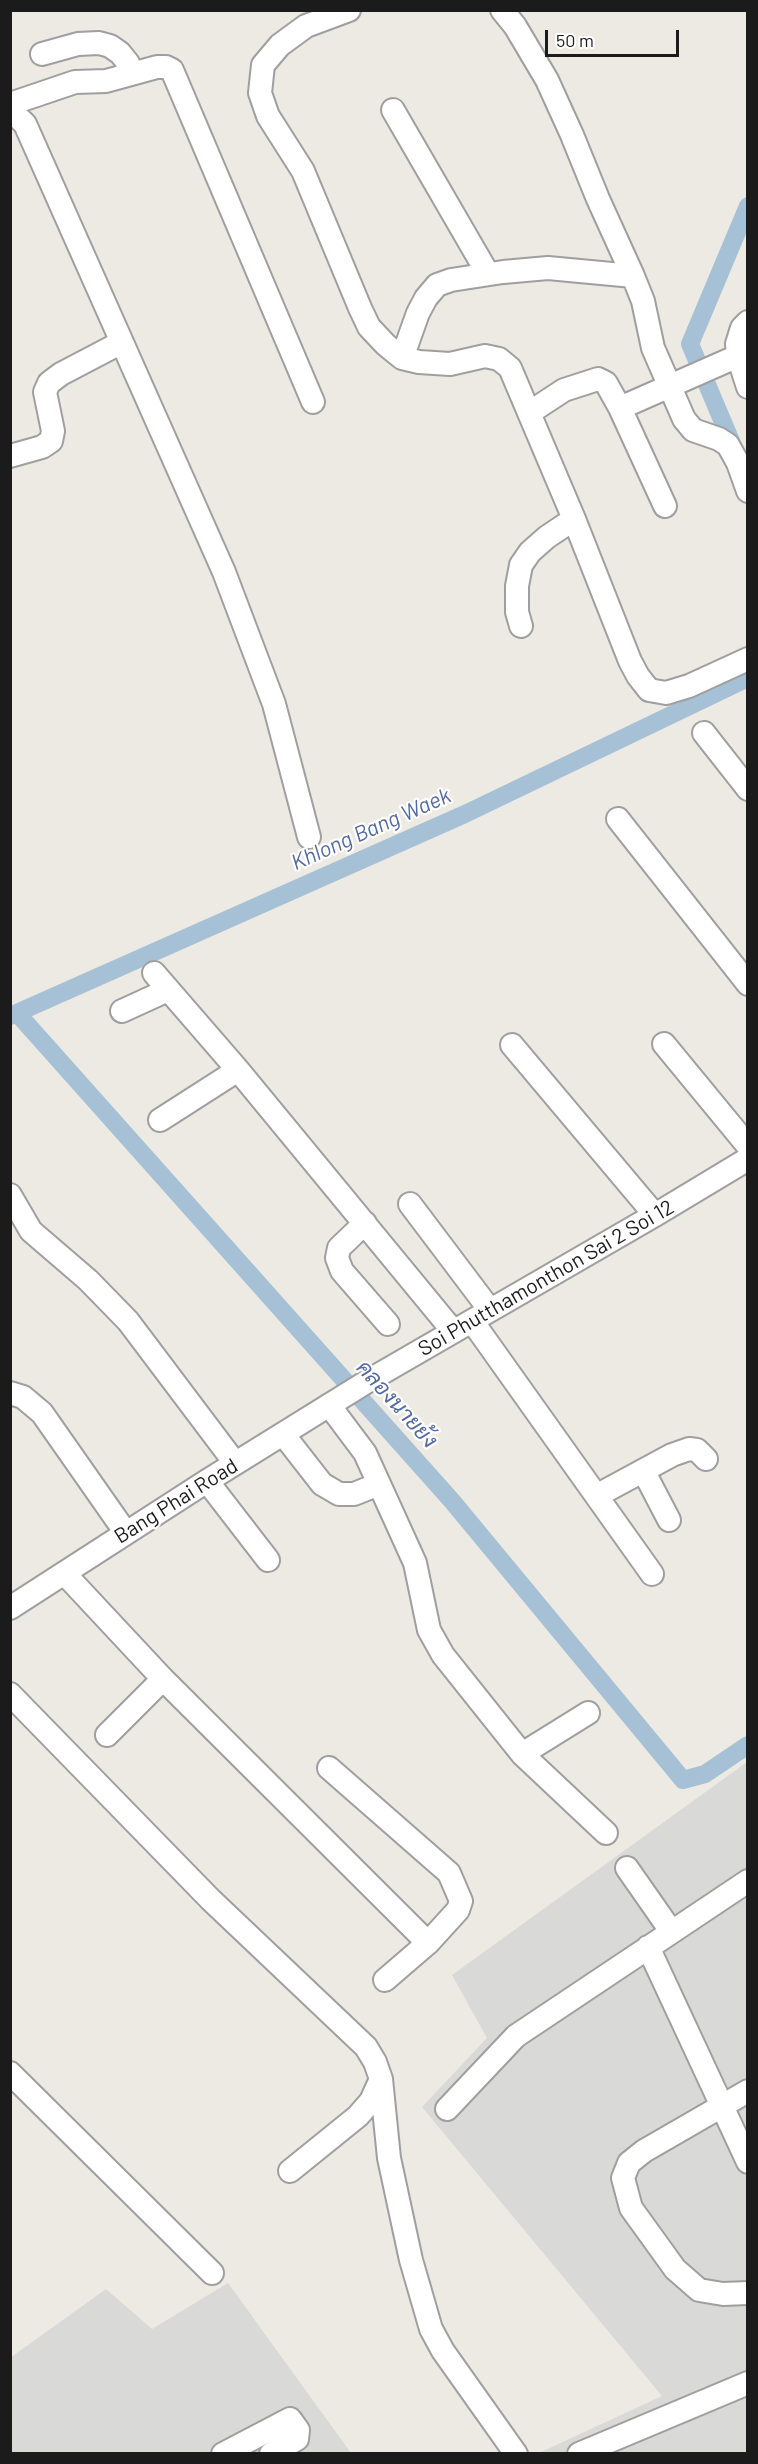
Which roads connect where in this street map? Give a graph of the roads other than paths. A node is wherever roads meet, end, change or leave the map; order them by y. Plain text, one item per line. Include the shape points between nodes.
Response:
1 (349, 10) edge
2 (502, 10) edge
3 (42, 54) dead end
4 (131, 74) junction
5 (10, 104) edge
6 (10, 110) edge
7 (393, 110) dead end
8 (488, 274) junction
9 (633, 276) junction
10 (747, 322) edge
11 (122, 342) junction
12 (402, 358) junction
13 (720, 364) junction
14 (669, 387) junction
15 (747, 387) edge
16 (313, 402) dead end
17 (620, 408) junction
18 (530, 413) junction
19 (10, 456) edge
20 (747, 491) edge
21 (665, 506) dead end
22 (574, 519) junction
23 (521, 626) dead end
24 (747, 659) edge
25 (704, 733) dead end
26 (747, 789) edge
27 (618, 819) dead end
28 (309, 837) dead end
29 (747, 984) edge
30 (122, 1011) dead end
31 (664, 1044) dead end
32 (512, 1045) dead end
33 (238, 1070) junction
34 (160, 1120) dead end
35 (747, 1146) edge
36 (747, 1159) edge
37 (10, 1195) edge
38 (410, 1204) dead end
39 (655, 1215) junction
40 (365, 1223) junction
41 (472, 1321) junction
42 (388, 1324) dead end
43 (10, 1393) edge
44 (336, 1401) junction
45 (283, 1434) junction
46 (706, 1459) dead end
47 (235, 1463) junction
48 (644, 1472) junction
49 (207, 1481) junction
50 (379, 1485) junction
51 (598, 1496) junction
52 (669, 1520) dead end
53 (126, 1533) junction
54 (268, 1560) dead end
55 (64, 1573) junction
56 (652, 1574) dead end
57 (10, 1608) edge
58 (163, 1679) junction
59 (10, 1694) edge
60 (588, 1713) dead end
61 (107, 1735) dead end
62 (522, 1754) junction
63 (329, 1768) dead end
64 (606, 1833) dead end
65 (627, 1868) dead end
66 (747, 1881) edge
67 (671, 1931) junction
68 (428, 1944) junction
69 (648, 1947) junction
70 (385, 1980) dead end
71 (10, 2073) edge
72 (381, 2079) junction
73 (747, 2091) edge
74 (722, 2105) junction
75 (447, 2109) dead end
76 (747, 2162) edge
77 (290, 2171) dead end
78 (212, 2273) dead end
79 (747, 2294) edge
80 (747, 2383) edge
81 (223, 2454) edge
82 (271, 2454) edge
83 (516, 2454) edge
84 (579, 2454) edge

1 - 12 street via 306,26 280,45 263,65 260,93 268,116 303,171 369,327
2 - 9 street via 547,80
3 - 4 street via 99,43 120,53
4 - 5 street via 106,81 67,84
4 - 16 street via 166,67 176,77
6 - 11 street via 25,124
7 - 8 street
8 - 9 street via 548,268
8 - 12 street via 437,285 418,313
9 - 14 street via 653,348
10 - 13 street via 737,344
11 - 19 street via 49,383 45,392 53,431 51,441
11 - 28 street via 224,572 274,704
12 - 18 street via 450,364 485,356 499,358 510,368
13 - 14 street
13 - 15 street
14 - 17 street
14 - 20 street via 693,430 728,445
17 - 18 street via 606,383 598,379 564,390
17 - 21 street
18 - 22 street
22 - 23 street via 530,552 521,565 517,586
22 - 24 street via 630,661 649,690 666,693 689,686
25 - 26 street
27 - 29 street
30 - 33 street via 161,982
31 - 35 street
32 - 39 street
33 - 34 street
33 - 40 street
36 - 39 street, Soi Phutthamonthon Sai 2 Soi 12
37 - 47 street via 31,1231 88,1280 128,1322
38 - 41 street
39 - 41 street, Soi Phutthamonthon Sai 2 Soi 12
40 - 41 street
40 - 42 street via 339,1248 337,1258 342,1271
41 - 44 street, Soi Phutthamonthon Sai 2 Soi 12
41 - 51 street
43 - 53 street via 23,1397 42,1413
44 - 45 street, Bang Phai Road
44 - 50 street
45 - 47 street, Bang Phai Road
45 - 50 street via 322,1484 339,1494 354,1494
46 - 48 street via 697,1450 689,1449
47 - 49 street, Bang Phai Road
48 - 51 street
48 - 52 street
49 - 53 street, Bang Phai Road
49 - 54 street
50 - 62 street via 415,1563 429,1630 443,1655
51 - 56 street
53 - 55 street, Bang Phai Road
55 - 57 street, Bang Phai Road
55 - 58 street
58 - 61 street
58 - 68 street
59 - 72 street via 211,1900 366,2047
60 - 62 street
62 - 64 street
63 - 68 street via 449,1873 461,1901 458,1910
65 - 67 street
66 - 67 street
67 - 69 street
68 - 70 street
69 - 74 street
69 - 75 street via 516,2036
71 - 78 street
72 - 77 street via 371,2101 358,2116
72 - 83 street via 389,2158 431,2329
73 - 74 street
74 - 76 street
74 - 79 street via 644,2151 629,2163 623,2178 632,2208 675,2269 699,2290
80 - 84 street
81 - 82 street via 290,2419 298,2430 297,2439

